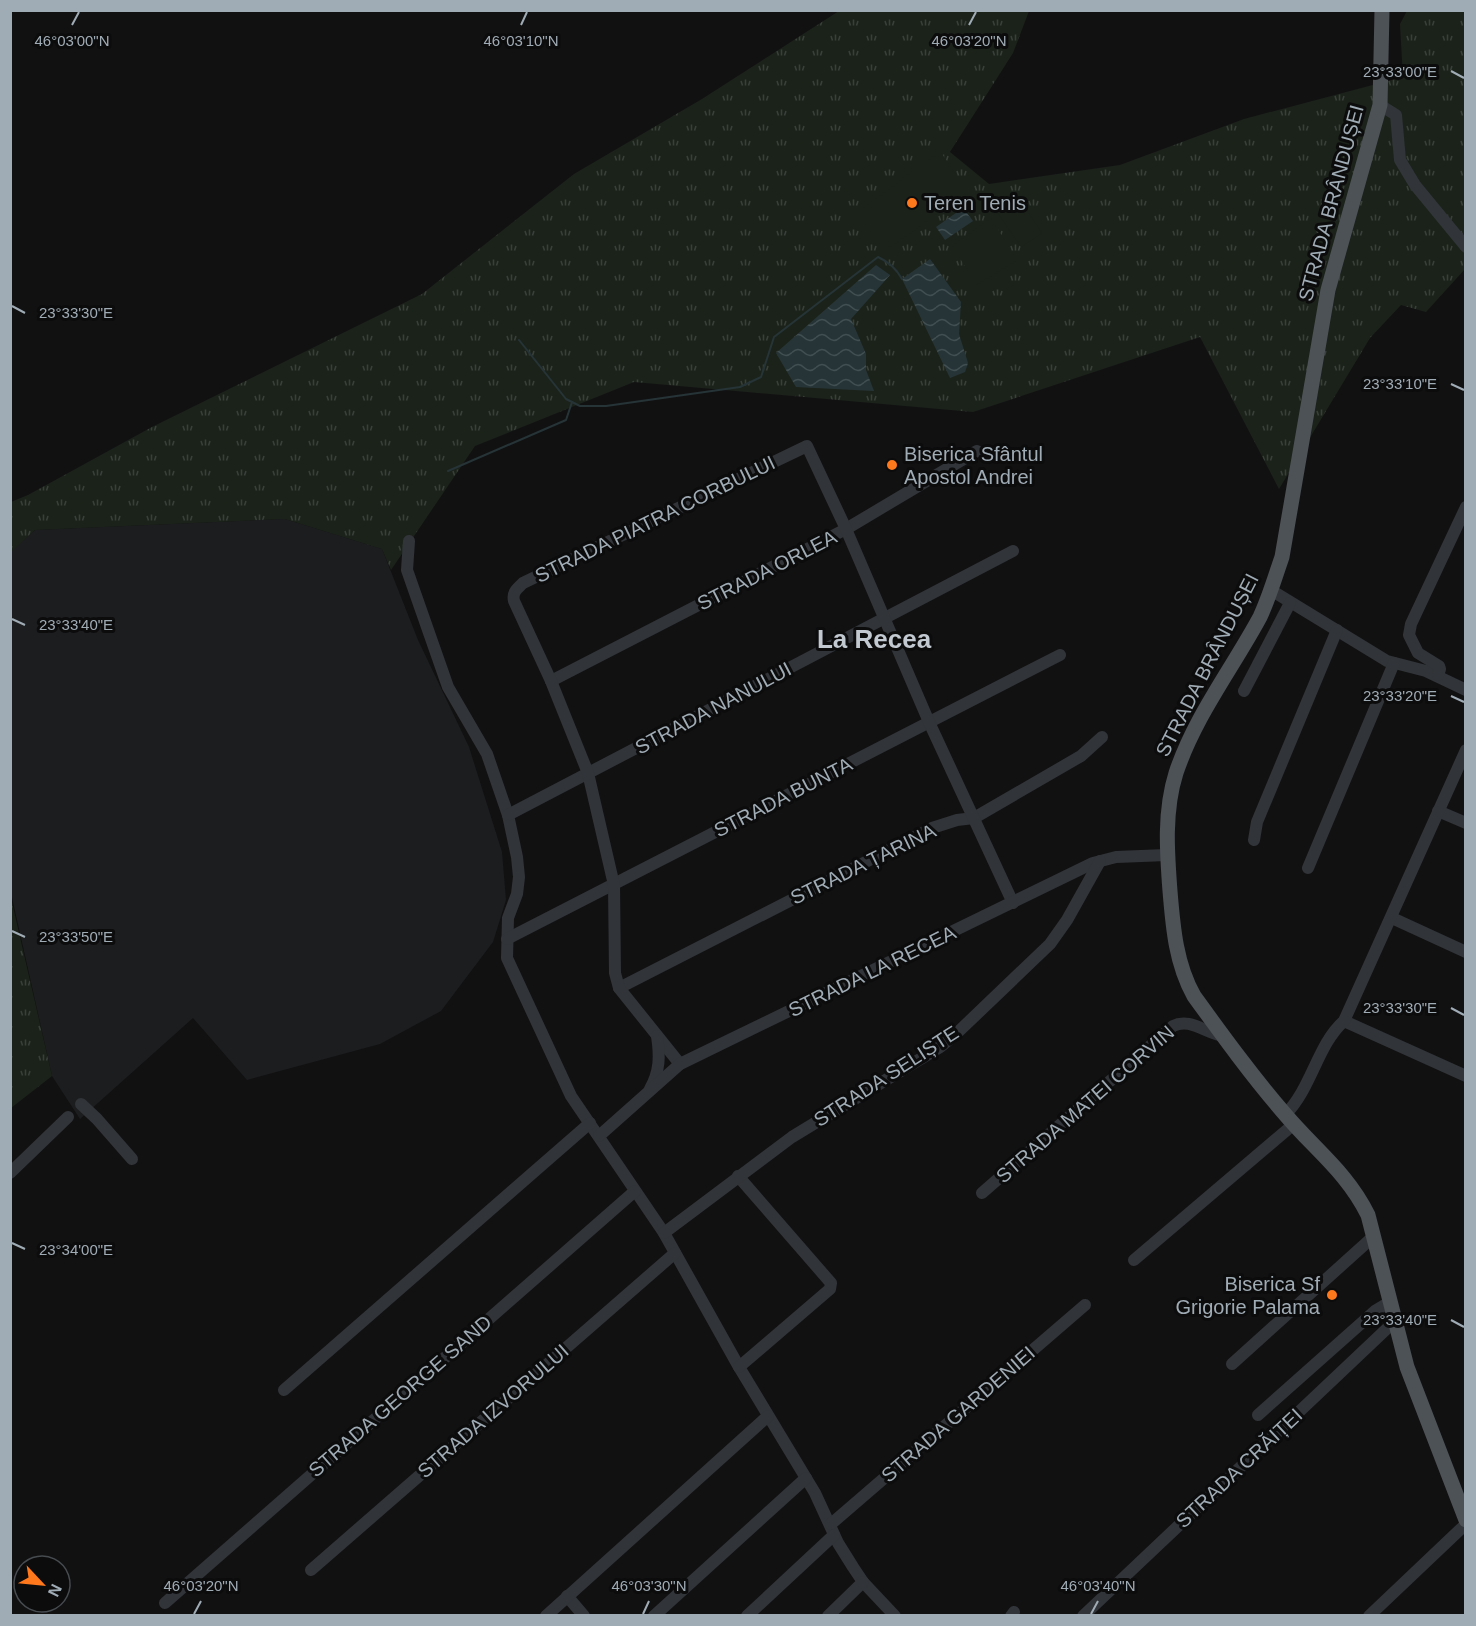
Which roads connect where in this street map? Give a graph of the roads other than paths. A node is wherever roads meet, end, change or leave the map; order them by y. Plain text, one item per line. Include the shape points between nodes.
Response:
1 (1382, 10) edge
2 (1380, 105) junction
3 (1466, 248) edge
4 (977, 451) dead end
5 (1466, 507) edge
6 (846, 529) junction
7 (409, 541) dead end
8 (1013, 551) dead end
9 (1270, 593) junction
10 (1288, 602) junction
11 (885, 619) junction
12 (1337, 630) junction
13 (1060, 655) dead end
14 (1394, 663) junction
15 (1438, 675) junction
16 (552, 681) junction
17 (1466, 690) edge
18 (1244, 691) dead end
19 (929, 722) junction
20 (1102, 737) dead end
21 (1466, 750) edge
22 (588, 773) junction
23 (1438, 811) junction
24 (508, 815) junction
25 (974, 818) junction
26 (1466, 823) edge
27 (1254, 840) dead end
28 (1167, 855) junction
29 (1100, 861) junction
30 (1308, 868) dead end
31 (614, 885) junction
32 (1013, 903) junction
33 (1392, 918) junction
34 (507, 939) junction
35 (1466, 952) edge
36 (619, 988) junction
37 (1344, 1021) junction
38 (657, 1035) junction
39 (1224, 1036) junction
40 (680, 1064) junction
41 (1466, 1076) edge
42 (648, 1093) junction
43 (81, 1104) dead end
44 (68, 1117) dead end
45 (1290, 1120) junction
46 (590, 1123) junction
47 (599, 1136) junction
48 (132, 1159) dead end
49 (10, 1173) edge
50 (738, 1176) junction
51 (635, 1191) junction
52 (982, 1192) dead end
53 (664, 1233) junction
54 (1374, 1236) junction
55 (675, 1253) junction
56 (1134, 1260) dead end
57 (1390, 1302) junction
58 (1084, 1305) dead end
59 (1395, 1322) junction
60 (1232, 1364) dead end
61 (739, 1367) junction
62 (284, 1390) dead end
63 (1258, 1415) dead end
64 (768, 1416) junction
65 (806, 1478) junction
66 (1466, 1522) edge
67 (833, 1529) junction
68 (311, 1570) dead end
69 (863, 1582) junction
70 (567, 1596) junction
71 (165, 1603) dead end
72 (546, 1616) edge
73 (584, 1616) edge
74 (654, 1616) edge
75 (747, 1616) edge
76 (828, 1616) edge
77 (895, 1616) edge
78 (1083, 1616) edge
79 (1369, 1616) edge

1 - 2 main road, STRADA BRÂNDUȘEI
2 - 3 street via 1396,115 1400,160 1415,185
2 - 9 main road, STRADA BRÂNDUȘEI via 1328,290 1282,557
4 - 6 street, STRADA ORLEA
5 - 15 street via 1409,635 1418,653 1438,666
6 - 11 street
6 - 16 street, STRADA ORLEA
6 - 16 street, STRADA PIATRA CORBULUI via 807,446 523,583 516,589 514,601
7 - 24 street via 407,570 448,687 487,754
8 - 11 street, STRADA NANULUI
9 - 10 street
9 - 28 main road, STRADA BRÂNDUȘEI via 1184,752 1170,800
10 - 12 street
10 - 18 street
11 - 19 street
11 - 22 street, STRADA NANULUI
12 - 14 street
12 - 27 street via 1257,822
13 - 19 street, STRADA BUNTA
14 - 15 street
14 - 30 street
15 - 17 street
16 - 22 street, STRADA PIATRA CORBULUI
19 - 25 street
19 - 31 street, STRADA BUNTA
20 - 25 street, STRADA ȚARINA via 1081,756
21 - 23 street
22 - 24 street, STRADA NANULUI
22 - 31 street, STRADA PIATRA CORBULUI
23 - 26 street
23 - 33 street
24 - 34 street via 519,878 508,918
25 - 32 street
25 - 36 street, STRADA ȚARINA via 932,828
28 - 29 street, STRADA LA RECEA
28 - 39 main road, STRADA BRÂNDUȘEI via 1180,967 1194,996
29 - 32 street, STRADA LA RECEA
29 - 50 street, STRADA SELIȘTE via 1050,944 957,1033 792,1137
31 - 34 street, STRADA BUNTA
31 - 36 street, STRADA PIATRA CORBULUI via 615,973
32 - 40 street, STRADA LA RECEA
33 - 35 street
33 - 37 street
34 - 46 street via 507,958 571,1096
36 - 38 street
37 - 41 street
37 - 45 street via 1333,1031
38 - 40 street
38 - 42 street via 659,1066
39 - 45 main road, STRADA BRÂNDUȘEI
39 - 52 street, STRADA MATEI CORVIN via 1188,1023 1173,1026
40 - 42 street, STRADA LA RECEA
42 - 47 street, STRADA LA RECEA
43 - 48 street
44 - 49 street
45 - 54 main road, STRADA BRÂNDUȘEI via 1352,1186
45 - 56 street
46 - 47 street
46 - 62 street
47 - 51 street
50 - 53 street, STRADA SELIȘTE
50 - 61 street via 831,1282 830,1289
51 - 53 street
51 - 71 street, STRADA GEORGE SAND
53 - 55 street
54 - 57 main road, STRADA BRÂNDUȘEI
54 - 60 street
55 - 61 street
55 - 68 street, STRADA IZVORULUI
57 - 59 main road, STRADA BRÂNDUȘEI
57 - 63 street
58 - 67 street, STRADA GARDENIEI
59 - 66 main road, STRADA BRÂNDUȘEI via 1415,1391
59 - 78 street, STRADA CRĂIȚEI
61 - 64 street
64 - 65 street
64 - 70 street
65 - 67 street
65 - 74 street
66 - 79 street
67 - 69 street
67 - 75 street, STRADA GARDENIEI
69 - 76 street
69 - 77 street
70 - 72 street
70 - 73 street

